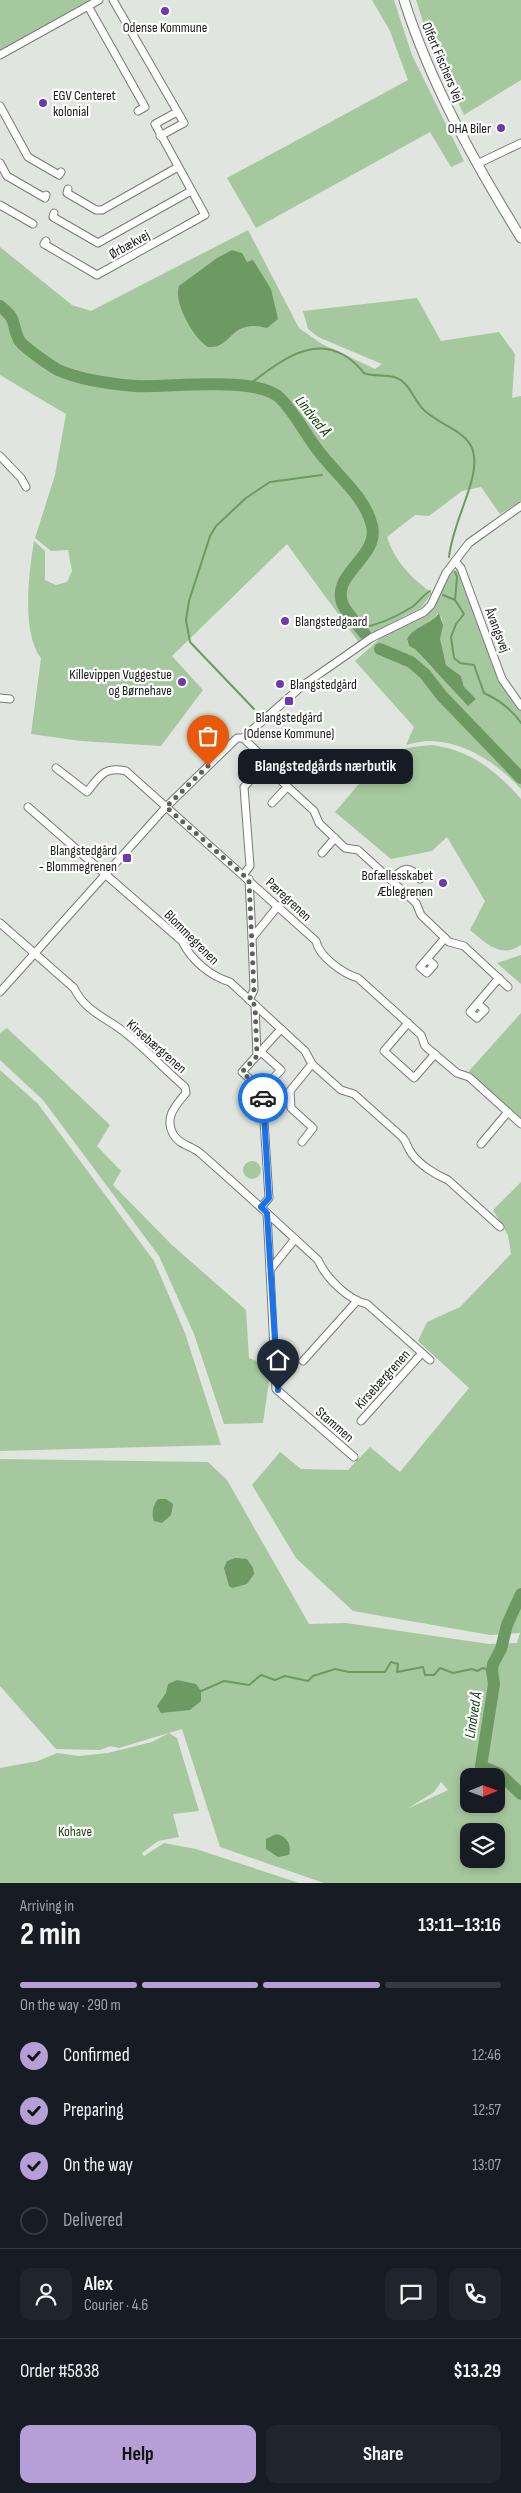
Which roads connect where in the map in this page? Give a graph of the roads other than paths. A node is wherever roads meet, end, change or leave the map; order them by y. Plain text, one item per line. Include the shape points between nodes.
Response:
1 (99, 0) edge
2 (113, 0) edge
3 (404, 0) edge
4 (88, 6) junction
5 (0, 55) edge
6 (0, 106) edge
7 (138, 111) dead end
8 (177, 112) junction
9 (160, 136) junction
10 (521, 143) edge
11 (0, 163) edge
12 (477, 164) junction
13 (178, 167) junction
14 (61, 172) dead end
15 (68, 190) dead end
16 (192, 191) junction
17 (46, 195) dead end
18 (0, 205) edge
19 (54, 213) dead end
20 (33, 224) dead end
21 (521, 238) edge
22 (46, 241) dead end
23 (0, 456) edge
24 (26, 487) dead end
25 (521, 506) edge
26 (455, 561) junction
27 (0, 698) edge
28 (10, 699) dead end
29 (521, 706) edge
30 (244, 738) junction
31 (264, 765) junction
32 (56, 768) dead end
33 (287, 787) junction
34 (272, 803) dead end
35 (28, 807) dead end
36 (166, 807) junction
37 (335, 838) junction
38 (322, 853) dead end
39 (107, 874) junction
40 (246, 877) junction
41 (420, 879) dead end
42 (391, 880) junction
43 (278, 906) junction
44 (0, 923) edge
45 (252, 938) junction
46 (445, 938) junction
47 (34, 954) junction
48 (427, 959) dead end
49 (499, 978) junction
50 (508, 987) dead end
51 (0, 992) edge
52 (252, 1002) junction
53 (478, 1004) dead end
54 (408, 1023) junction
55 (280, 1029) junction
56 (259, 1054) junction
57 (435, 1054) junction
58 (312, 1064) junction
59 (262, 1090) junction
60 (508, 1112) junction
61 (520, 1124) edge
62 (302, 1142) dead end
63 (481, 1144) dead end
64 (261, 1207) junction
65 (267, 1213) junction
66 (500, 1228) dead end
67 (295, 1239) junction
68 (270, 1270) junction
69 (356, 1302) junction
70 (422, 1353) junction
71 (430, 1360) dead end
72 (303, 1361) dead end
73 (361, 1421) dead end
74 (354, 1457) dead end

1 - 4 street
2 - 8 street
3 - 12 street, Olfert Fischers Vej via 426,61
4 - 5 street
4 - 7 street via 145,108
6 - 14 street via 28,156 59,175
8 - 9 street via 155,124
8 - 9 street via 184,122
9 - 13 street, Ørbækvej
10 - 12 street
11 - 17 street via 7,176 45,198
12 - 21 street, Olfert Fischers Vej
13 - 15 street via 102,210 96,210 66,193
13 - 16 street, Ørbækvej
16 - 19 street, Ørbækvej via 98,243 52,217
16 - 22 street, Ørbækvej via 206,215 97,275 44,244
18 - 20 street
23 - 24 street
25 - 26 street via 474,538
26 - 29 street, Åvangsvej via 461,568 502,679
26 - 30 street via 424,612 371,638 302,686
27 - 28 street
30 - 31 street via 264,758
30 - 36 street via 237,738
31 - 33 street
31 - 40 street via 244,787 250,866
32 - 36 street, Pæregrenen via 87,792 109,769 126,771
33 - 34 street
33 - 37 street via 314,811 320,823
35 - 39 street, Blommegrenen
36 - 39 street
36 - 40 street, Pæregrenen
37 - 38 street
37 - 42 street via 345,848 358,850
39 - 47 street
39 - 52 street, Blommegrenen via 182,941 187,952 216,978 230,982
40 - 43 street, Pæregrenen
40 - 45 street
41 - 42 street via 413,870 405,868
42 - 46 street via 416,903 421,915
43 - 45 street
43 - 54 street, Pæregrenen via 347,975 358,978
44 - 47 street, Kirsebærgrenen
45 - 52 street
46 - 48 street
46 - 49 street via 464,946
47 - 51 street
47 - 64 street, Kirsebærgrenen via 74,988 78,998 122,1031 185,1087 186,1093 171,1112 174,1136 186,1147 198,1151
49 - 50 street
49 - 53 street
52 - 55 street, Blommegrenen
52 - 56 street
54 - 57 street, Pæregrenen
54 - 57 street via 384,1051 414,1078
55 - 56 street
55 - 58 street, Blommegrenen via 305,1051
56 - 59 street via 242,1072
56 - 59 street via 281,1070
57 - 60 street, Pæregrenen via 457,1073 468,1077
58 - 62 street via 290,1091 291,1108 313,1128
58 - 66 street, Blommegrenen via 341,1090 354,1094 405,1140 411,1153 438,1176 448,1180
59 - 64 street via 269,1198
60 - 61 street, Pæregrenen
60 - 63 street
64 - 65 street, Kirsebærgrenen
65 - 67 street, Kirsebærgrenen
65 - 68 street, Stammen
67 - 68 street
67 - 69 street, Kirsebærgrenen
68 - 74 street, Stammen via 276,1389
69 - 70 street, Kirsebærgrenen via 367,1304
69 - 72 street
70 - 71 street, Kirsebærgrenen
70 - 73 street, Kirsebærgrenen

